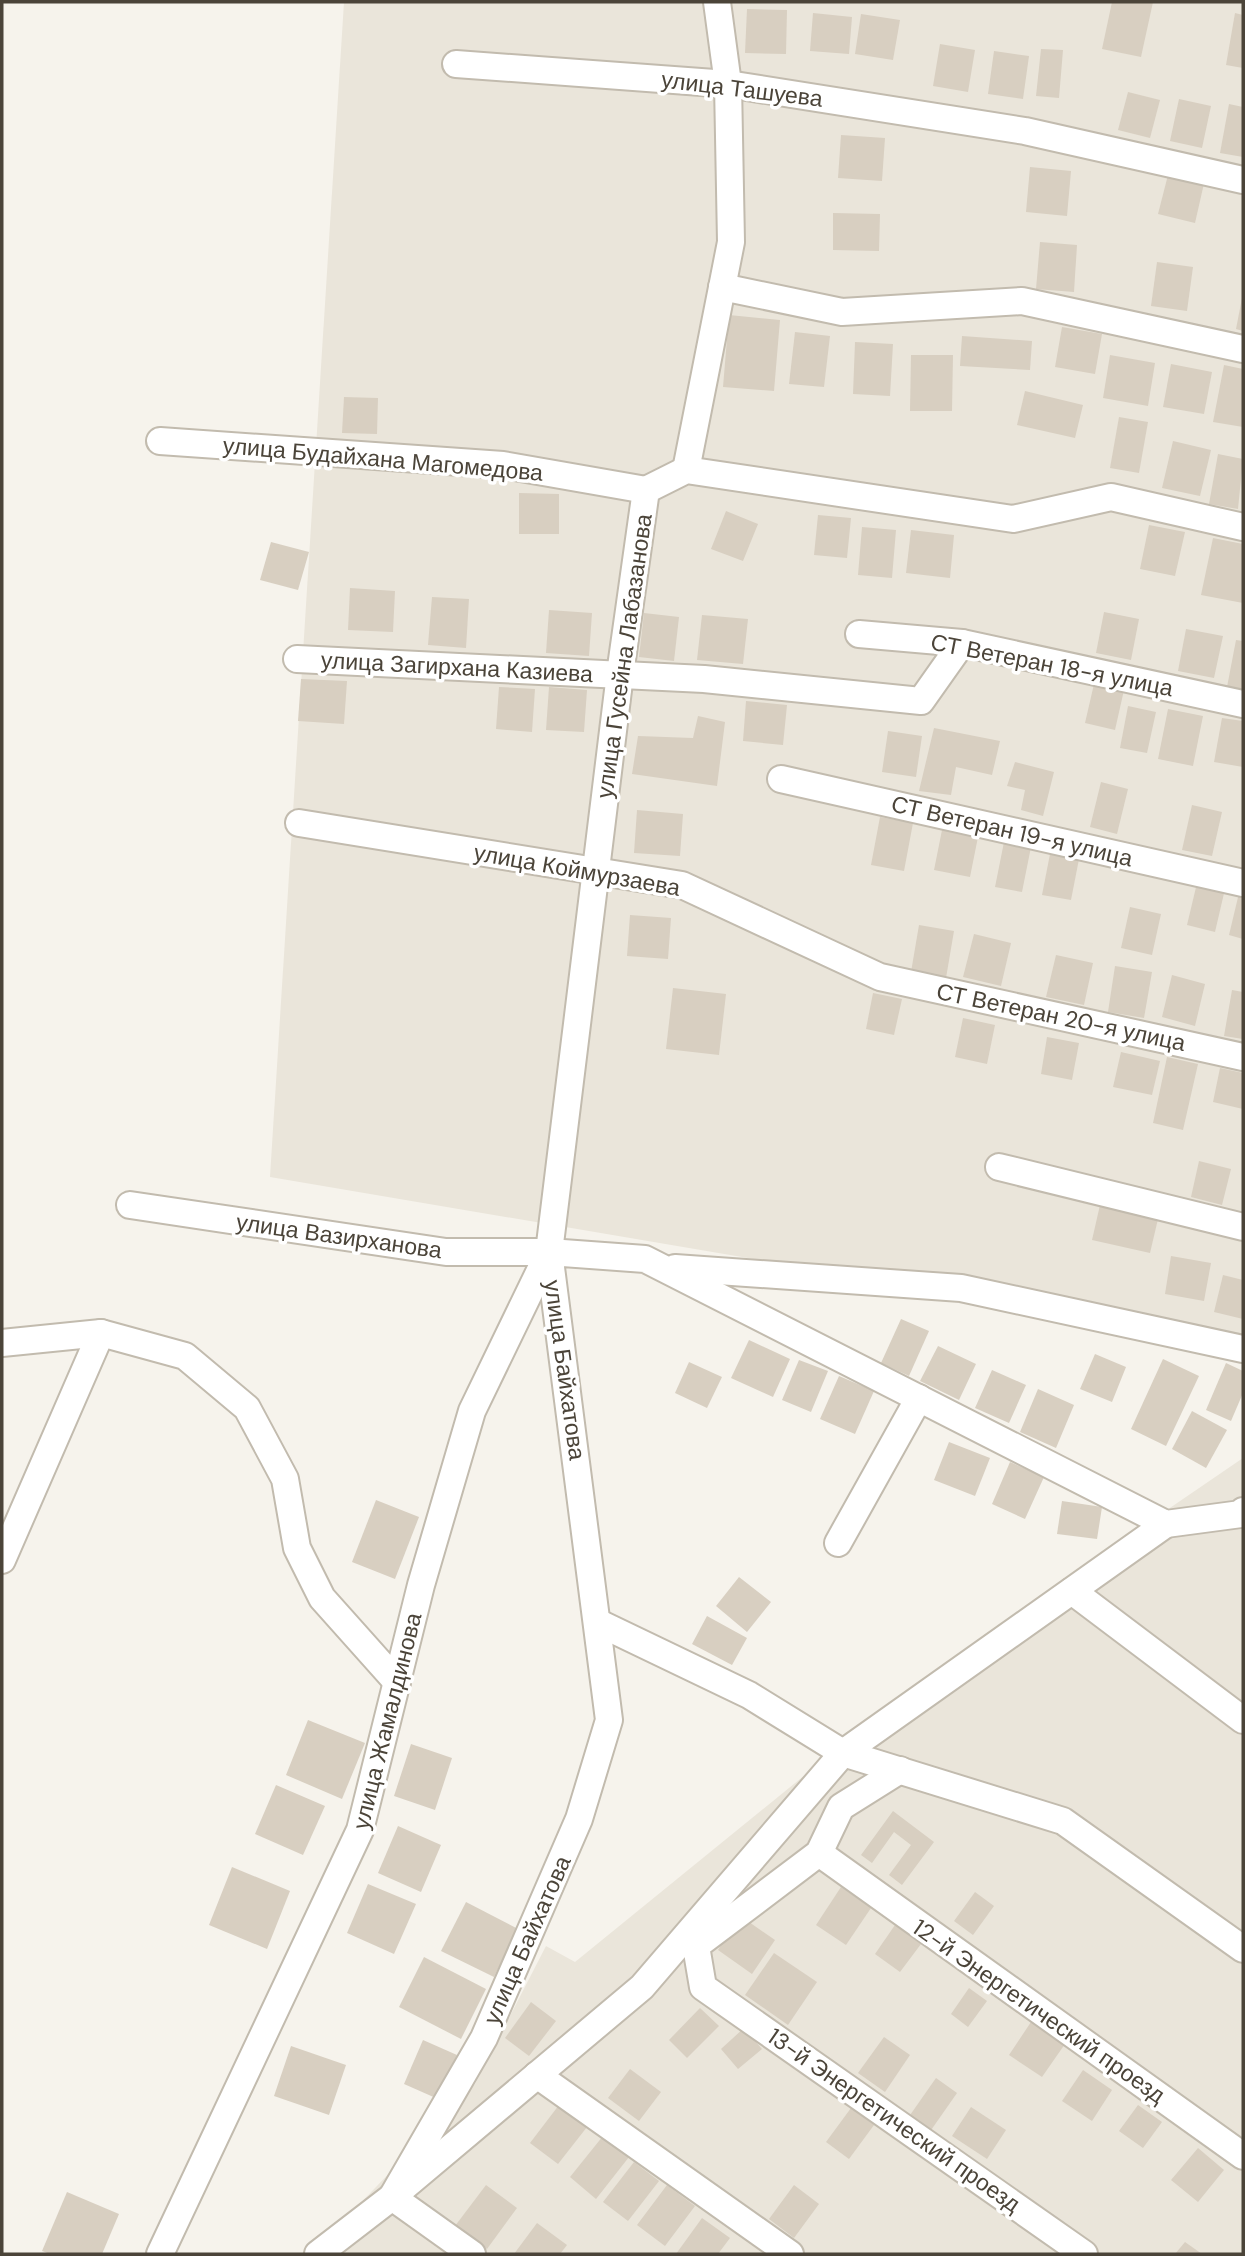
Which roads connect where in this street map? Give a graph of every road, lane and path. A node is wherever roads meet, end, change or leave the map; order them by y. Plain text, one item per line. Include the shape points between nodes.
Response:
1 (717, 2) edge
2 (456, 64) dead end
3 (728, 83) junction
4 (1243, 180) edge
5 (722, 287) junction
6 (1243, 349) edge
7 (160, 441) dead end
8 (686, 470) junction
9 (646, 490) junction
10 (1243, 527) edge
11 (859, 634) dead end
12 (962, 643) junction
13 (297, 659) dead end
14 (620, 674) junction
15 (1243, 704) edge
16 (781, 779) dead end
17 (299, 823) dead end
18 (596, 871) junction
19 (1243, 883) edge
20 (880, 977) joint
21 (1243, 1057) edge
22 (999, 1167) dead end
23 (130, 1205) dead end
24 (1243, 1227) edge
25 (549, 1252) junction
26 (661, 1267) junction
27 (101, 1333) junction
28 (2, 1343) edge
29 (1243, 1349) edge
30 (919, 1398) junction
31 (1243, 1511) edge
32 (1166, 1524) junction
33 (838, 1543) dead end
34 (2, 1560) edge
35 (1072, 1591) junction
36 (599, 1623) junction
37 (397, 1682) junction
38 (1243, 1720) edge
39 (843, 1753) junction
40 (900, 1770) junction
41 (827, 1859) junction
42 (696, 1946) junction
43 (1243, 1949) edge
44 (642, 1987) junction
45 (537, 2075) junction
46 (1243, 2156) edge
47 (392, 2197) junction
48 (160, 2254) edge
49 (318, 2254) edge
50 (472, 2254) edge
51 (790, 2254) edge
52 (1084, 2254) edge

1 - 3 street
2 - 3 street, улица Ташуева
3 - 4 street, улица Ташуева via 1025,131
3 - 5 street via 731,242
5 - 6 street via 842,312 1022,301
5 - 8 street
7 - 9 street, улица Будайхана Магомедова via 503,465
8 - 9 street, улица Гусейна Лабазанова
8 - 10 street via 1013,519 1111,497
9 - 14 street, улица Гусейна Лабазанова
11 - 12 street, СТ Ветеран 18-я улица
12 - 14 street, улица Загирхана Казиева via 922,701
12 - 15 street, СТ Ветеран 18-я улица
13 - 14 street, улица Загирхана Казиева
14 - 18 street, улица Гусейна Лабазанова
16 - 19 street, СТ Ветеран 19-я улица
17 - 18 street, улица Коймурзаева
18 - 20 street, улица Коймурзаева via 682,885
18 - 25 street, улица Гусейна Лабазанова
20 - 21 street, СТ Ветеран 20-я улица
22 - 24 street
23 - 25 street, улица Вазирханова via 446,1252
25 - 26 street, улица Байхатова via 645,1259
25 - 36 street, улица Байхатова
25 - 37 street, улица Жамалдинова via 472,1410
26 - 29 street via 961,1288
26 - 30 street, улица Байхатова
27 - 28 street
27 - 34 street
27 - 37 street via 185,1356 247,1408 285,1479 297,1548 322,1598
30 - 32 street, улица Байхатова
30 - 33 street
31 - 32 street
32 - 35 street
35 - 38 street
35 - 39 street
36 - 39 street via 749,1696
36 - 47 street, улица Байхатова via 610,1720 579,1819 484,2038
37 - 48 street, улица Жамалдинова via 360,1830
39 - 40 street
39 - 44 street
40 - 41 street via 841,1807
40 - 43 street via 1063,1821
41 - 42 street
41 - 46 street, 12-й Энергетический проезд
42 - 44 street
42 - 52 street, 13-й Энергетический проезд via 703,1987
44 - 45 street
45 - 47 street
45 - 51 street
47 - 49 street
47 - 50 street

